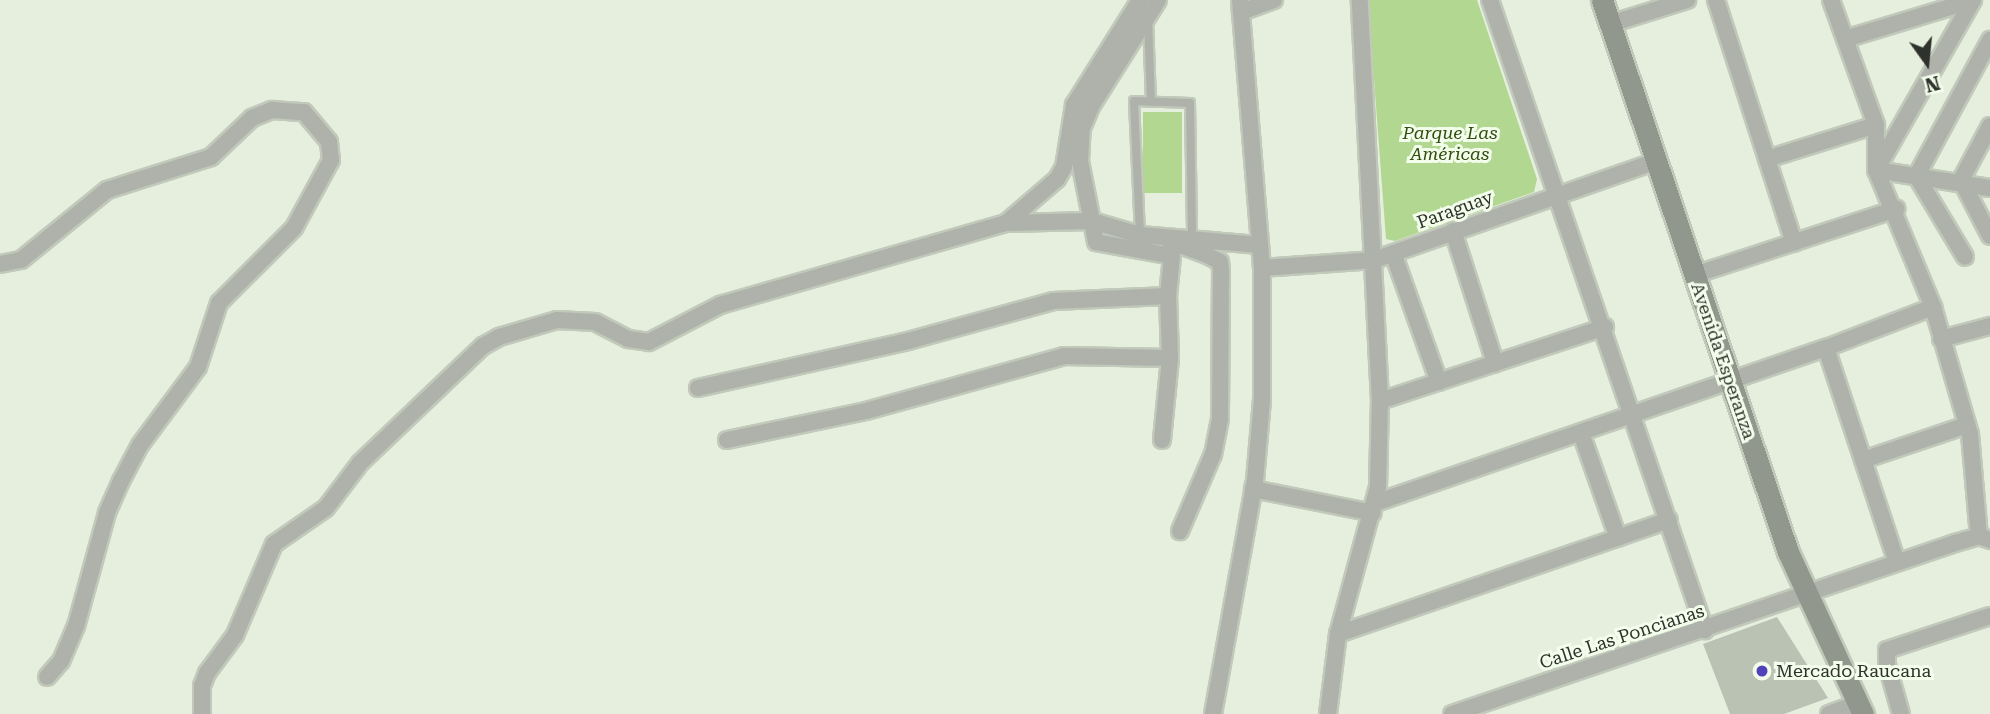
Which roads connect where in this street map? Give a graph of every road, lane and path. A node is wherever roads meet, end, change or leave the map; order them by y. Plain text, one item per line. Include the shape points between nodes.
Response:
1 (1140, 0) edge
2 (1158, 0) edge
3 (1273, 0) edge
4 (1360, 0) edge
5 (1490, 0) edge
6 (1602, 0) edge
7 (1687, 0) edge
8 (1716, 0) edge
9 (1832, 0) edge
10 (1240, 6) edge
11 (1147, 18) junction
12 (1610, 23) junction
13 (1845, 40) junction
14 (1990, 40) edge
15 (1151, 102) junction
16 (1875, 125) junction
17 (1990, 126) edge
18 (1767, 159) junction
19 (1656, 161) junction
20 (1876, 170) junction
21 (1916, 177) junction
22 (1961, 180) junction
23 (1990, 188) edge
24 (1557, 193) junction
25 (1896, 209) junction
26 (1092, 221) junction
27 (1006, 223) junction
28 (1453, 231) junction
29 (1140, 235) junction
30 (1990, 236) edge
31 (1192, 237) junction
32 (1164, 238) junction
33 (1794, 243) junction
34 (1260, 245) junction
35 (1393, 253) junction
36 (1965, 257) dead end
37 (1374, 260) junction
38 (0, 264) edge
39 (1262, 268) junction
40 (1694, 275) junction
41 (1168, 296) junction
42 (1933, 307) junction
43 (1990, 326) edge
44 (1605, 327) junction
45 (1941, 340) junction
46 (1826, 348) junction
47 (1170, 358) junction
48 (1495, 363) junction
49 (1730, 380) junction
50 (1439, 382) junction
51 (698, 388) dead end
52 (1380, 401) junction
53 (1632, 415) junction
54 (1967, 425) junction
55 (1581, 433) junction
56 (727, 440) dead end
57 (1162, 440) dead end
58 (1863, 460) junction
59 (1253, 489) junction
60 (1374, 508) junction
61 (1669, 520) junction
62 (1180, 531) dead end
63 (1618, 538) junction
64 (1985, 538) edge
65 (1896, 563) junction
66 (1804, 595) junction
67 (1990, 616) edge
68 (1706, 629) junction
69 (1338, 634) junction
70 (47, 677) dead end
71 (1861, 709) edge
72 (202, 714) edge
73 (1213, 714) edge
74 (1328, 714) edge
75 (1452, 714) edge
76 (1829, 714) edge
77 (1901, 714) edge

1 - 27 street via 1074,105 1064,167 1057,179
2 - 11 street
3 - 10 street
4 - 37 street
5 - 24 street
6 - 12 street, Avenida Esperanza
7 - 12 street
8 - 18 street
9 - 13 street
10 - 34 street
11 - 15 lane
11 - 26 street via 1082,128 1080,161
12 - 19 street, Avenida Esperanza
13 - 16 street
13 - 20 street via 1973,0
14 - 21 street
15 - 29 lane via 1134,101
15 - 31 lane via 1189,103
16 - 18 street
16 - 20 street
17 - 22 street
18 - 33 street
19 - 24 street, Paraguay
19 - 40 street, Avenida Esperanza
20 - 21 street
20 - 25 street
21 - 22 street
21 - 36 street
22 - 23 street
22 - 30 street
24 - 28 street, Paraguay
24 - 44 street
25 - 33 street
25 - 42 street
26 - 27 street
26 - 29 street
26 - 41 street via 1098,245 1172,256
27 - 72 street via 720,305 649,341 628,339 595,322 557,320 483,346 360,463 326,508 274,544 235,635 202,686
28 - 35 street, Paraguay
28 - 48 street
29 - 32 street
31 - 32 street
31 - 34 street
32 - 62 street via 1208,255 1220,262 1221,270 1220,419 1213,454
33 - 40 street
34 - 39 street
35 - 37 street, Paraguay
35 - 50 street
37 - 39 street, Paraguay
37 - 52 street
38 - 70 street via 21,260 107,190 211,157 252,118 272,110 304,112 330,142 331,160 294,228 219,303 198,367 140,444 107,513 76,626 61,661
39 - 59 street via 1262,399
40 - 49 street, Avenida Esperanza
41 - 47 street
41 - 51 street via 1053,301 908,341
42 - 45 street
42 - 46 street
43 - 45 street
44 - 48 street
44 - 53 street
45 - 54 street
46 - 49 street
46 - 58 street
47 - 56 street via 1064,356 866,411
47 - 57 street
48 - 50 street
49 - 53 street
49 - 66 street, Avenida Esperanza
50 - 52 street
52 - 60 street
53 - 55 street
53 - 61 street
54 - 58 street
54 - 64 street
55 - 60 street
55 - 63 street
58 - 65 street
59 - 60 street
59 - 73 street
60 - 69 street
61 - 63 street
61 - 68 street
63 - 69 street
64 - 65 street, Calle Las Poncianas
65 - 66 street, Calle Las Poncianas
66 - 68 street, Calle Las Poncianas
66 - 71 street, Avenida Esperanza
67 - 77 street via 1888,650 1887,665
68 - 75 street, Calle Las Poncianas
69 - 74 street
71 - 76 street

